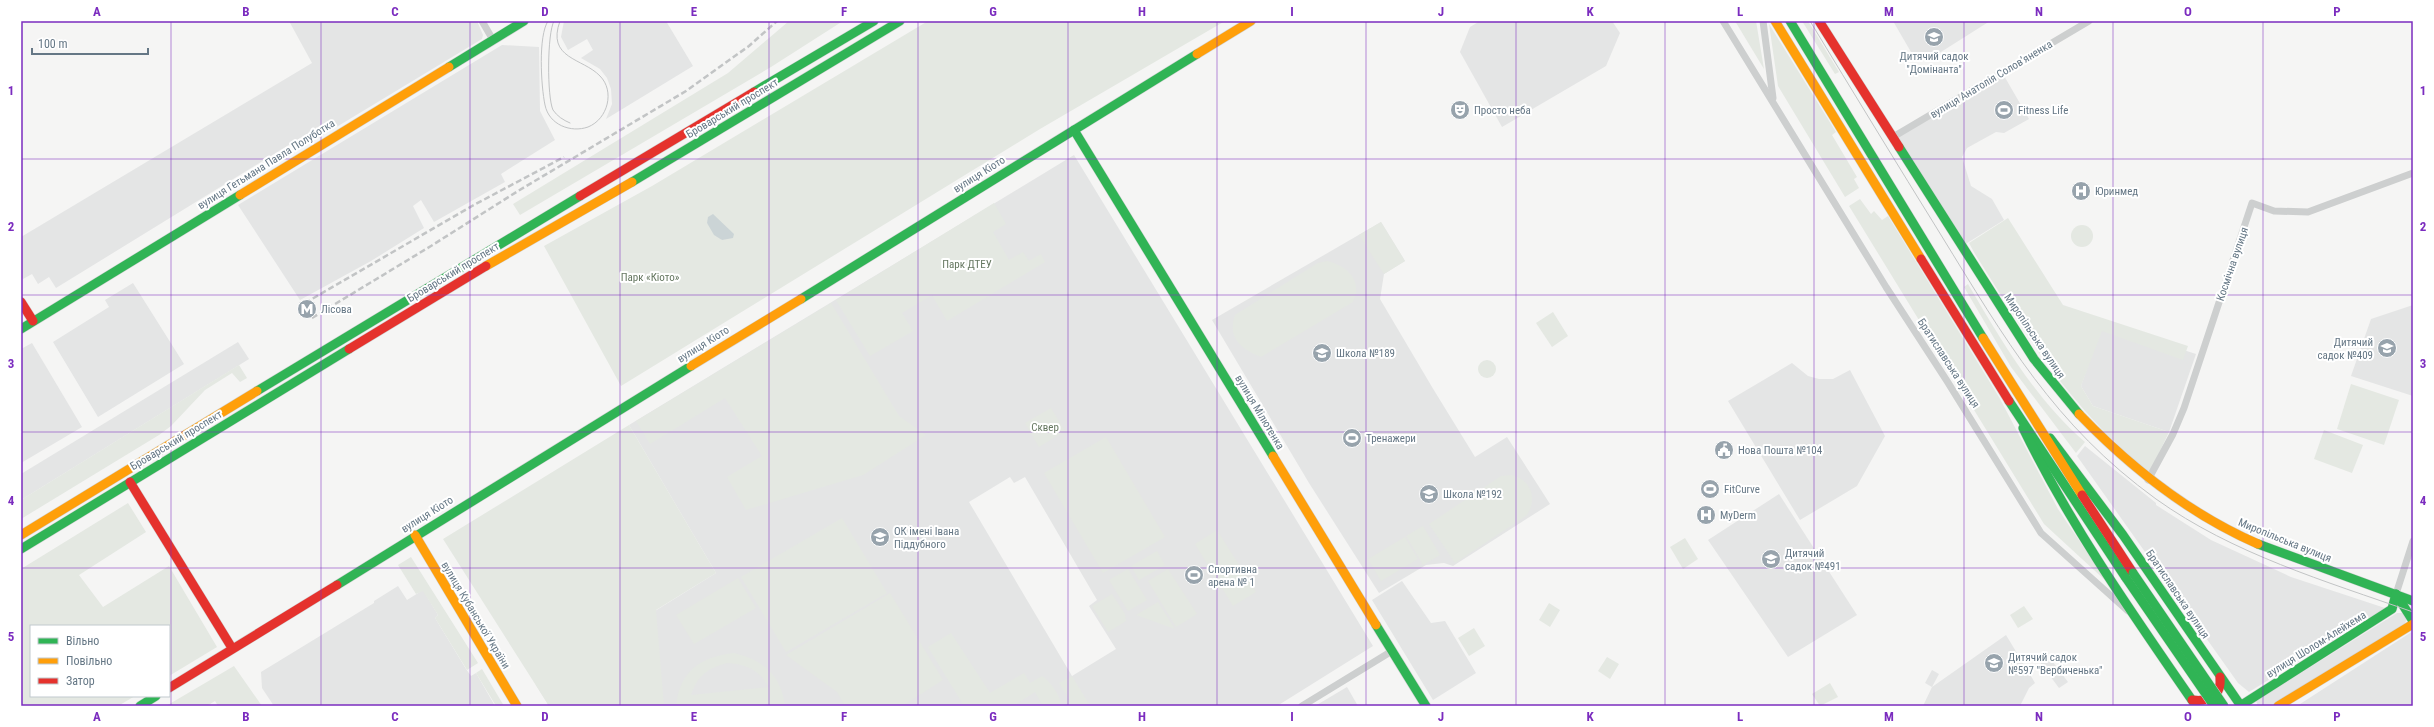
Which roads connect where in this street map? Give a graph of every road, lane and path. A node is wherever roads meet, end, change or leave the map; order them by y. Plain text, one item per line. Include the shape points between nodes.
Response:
1 (482, 21) edge
2 (524, 21) edge
3 (874, 21) edge
4 (900, 21) edge
5 (1251, 21) edge
6 (1723, 21) edge
7 (1763, 21) edge
8 (1775, 21) edge
9 (1790, 21) edge
10 (1819, 21) edge
11 (2089, 21) edge
12 (493, 40) junction
13 (1773, 101) junction
14 (1074, 130) junction
15 (1893, 137) junction
16 (2413, 173) edge
17 (21, 302) edge
18 (33, 321) junction
19 (21, 329) edge
20 (2021, 401) junction
21 (2015, 411) junction
22 (2148, 480) junction
23 (130, 482) junction
24 (21, 535) edge
25 (415, 535) junction
26 (2413, 542) edge
27 (21, 549) edge
28 (2129, 576) junction
29 (2396, 594) junction
30 (2413, 601) edge
31 (2133, 616) junction
32 (2413, 623) edge
33 (232, 648) junction
34 (1392, 651) junction
35 (2220, 676) junction
36 (170, 687) edge
37 (154, 697) edge
38 (2194, 703) edge
39 (140, 706) edge
40 (517, 706) edge
41 (1302, 706) edge
42 (1426, 706) edge
43 (2214, 706) edge
44 (2224, 706) edge
45 (2240, 706) edge
46 (2278, 706) edge

1 - 12 street
2 - 12 main road, вулиця Гетьмана Павла Полуботка
3 - 24 main road, Броварський проспект
4 - 23 main road, Броварський проспект via 670,160 438,294
5 - 14 main road, вулиця Кіото
6 - 13 street, Братиславська вулиця
7 - 13 street, Братиславська вулиця
8 - 21 main road, Братиславська вулиця
9 - 20 main road, Братиславська вулиця
10 - 15 main road, Миропільська вулиця
11 - 15 street, вулиця Анатолія Соловʼяненка
12 - 18 main road, вулиця Гетьмана Павла Полуботка
13 - 31 street, Братиславська вулиця via 1886,287 1947,380 2041,533
14 - 25 main road, вулиця Кіото
14 - 34 main road, вулиця Мілютенка
15 - 22 main road, Миропільська вулиця via 2049,379 2087,423
16 - 22 street, Космічна вулиця via 2308,212 2274,211 2252,204 2173,434
17 - 18 main road
18 - 19 main road, вулиця Гетьмана Павла Полуботка
20 - 28 main road, Братиславська вулиця
20 - 35 main road, Братиславська вулиця via 2123,535
21 - 28 main road, Братиславська вулиця
21 - 31 main road, Братиславська вулиця via 2053,490
22 - 29 main road, Миропільська вулиця via 2235,532 2320,568
23 - 27 main road, Броварський проспект
23 - 33 main road
25 - 33 main road, вулиця Кіото
25 - 40 main road, вулиця Кубанської України
26 - 29 street
28 - 43 main road, Братиславська вулиця, bridge
28 - 44 main road, Братиславська вулиця, bridge
29 - 30 main road, Миропільська вулиця
29 - 32 main road
29 - 45 main road, вулиця Шолом-Алейхема via 2392,609
31 - 38 main road, Братиславська вулиця
32 - 46 main road
33 - 36 main road, вулиця Кіото
34 - 41 street
34 - 42 main road, вулиця Мілютенка
35 - 38 main road via 2222,686 2218,694
35 - 45 main road, Братиславська вулиця
37 - 39 main road

